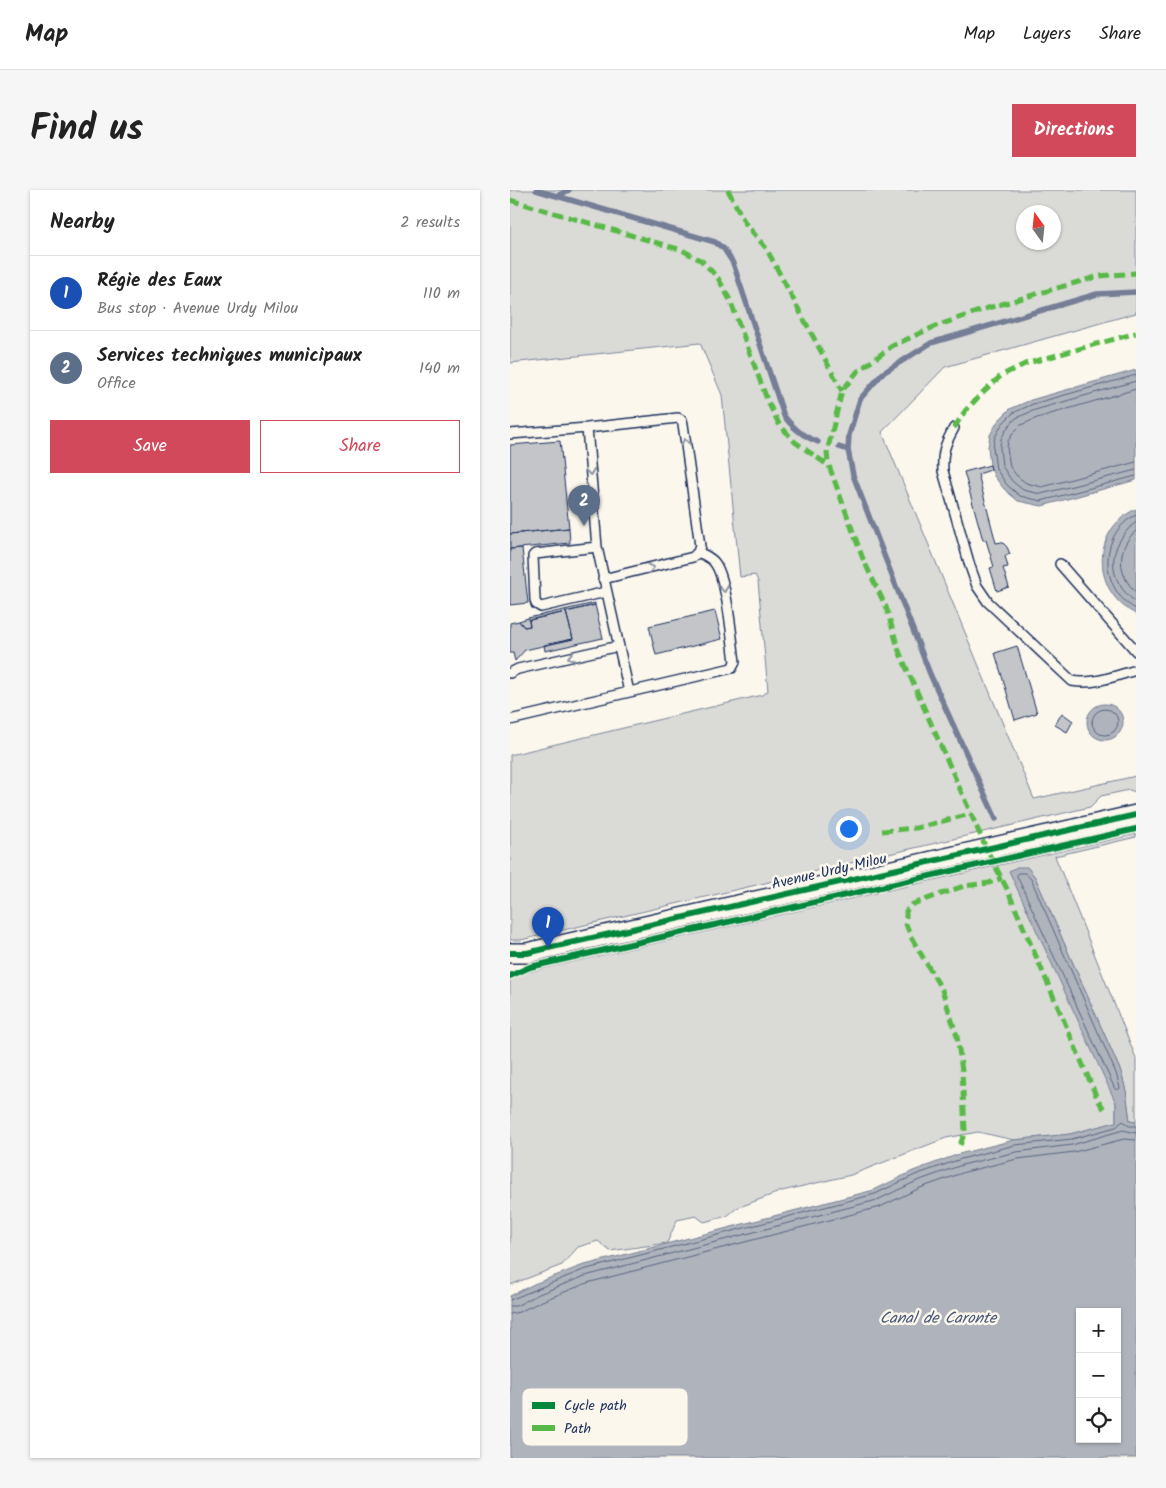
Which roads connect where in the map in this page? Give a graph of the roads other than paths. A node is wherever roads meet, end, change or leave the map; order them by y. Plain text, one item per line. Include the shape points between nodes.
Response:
1 (587, 428) junction
2 (954, 428) dead end
3 (510, 434) edge
4 (597, 547) junction
5 (698, 552) junction
6 (1060, 564) dead end
7 (603, 579) junction
8 (606, 592) junction
9 (619, 646) junction
10 (1136, 651) edge
11 (1136, 670) edge
12 (510, 673) edge
13 (629, 692) junction
14 (510, 720) edge
15 (1136, 815) edge
16 (516, 956) edge

1 - 3 lane
1 -> 4 lane
5 -> 1 lane via 700,546 682,420
2 - 11 lane via 945,445 943,471 970,566 977,586 988,602 1072,681 1096,681
4 - 7 lane
4 - 8 lane via 533,556 535,600 541,607
7 -> 5 lane via 693,557
5 -> 13 lane via 708,556 723,577 734,665
6 - 10 lane
7 - 8 lane
8 - 9 lane
9 -> 12 lane
9 - 13 lane
13 - 14 lane
15 - 16 street, Avenue Urdy Milou

